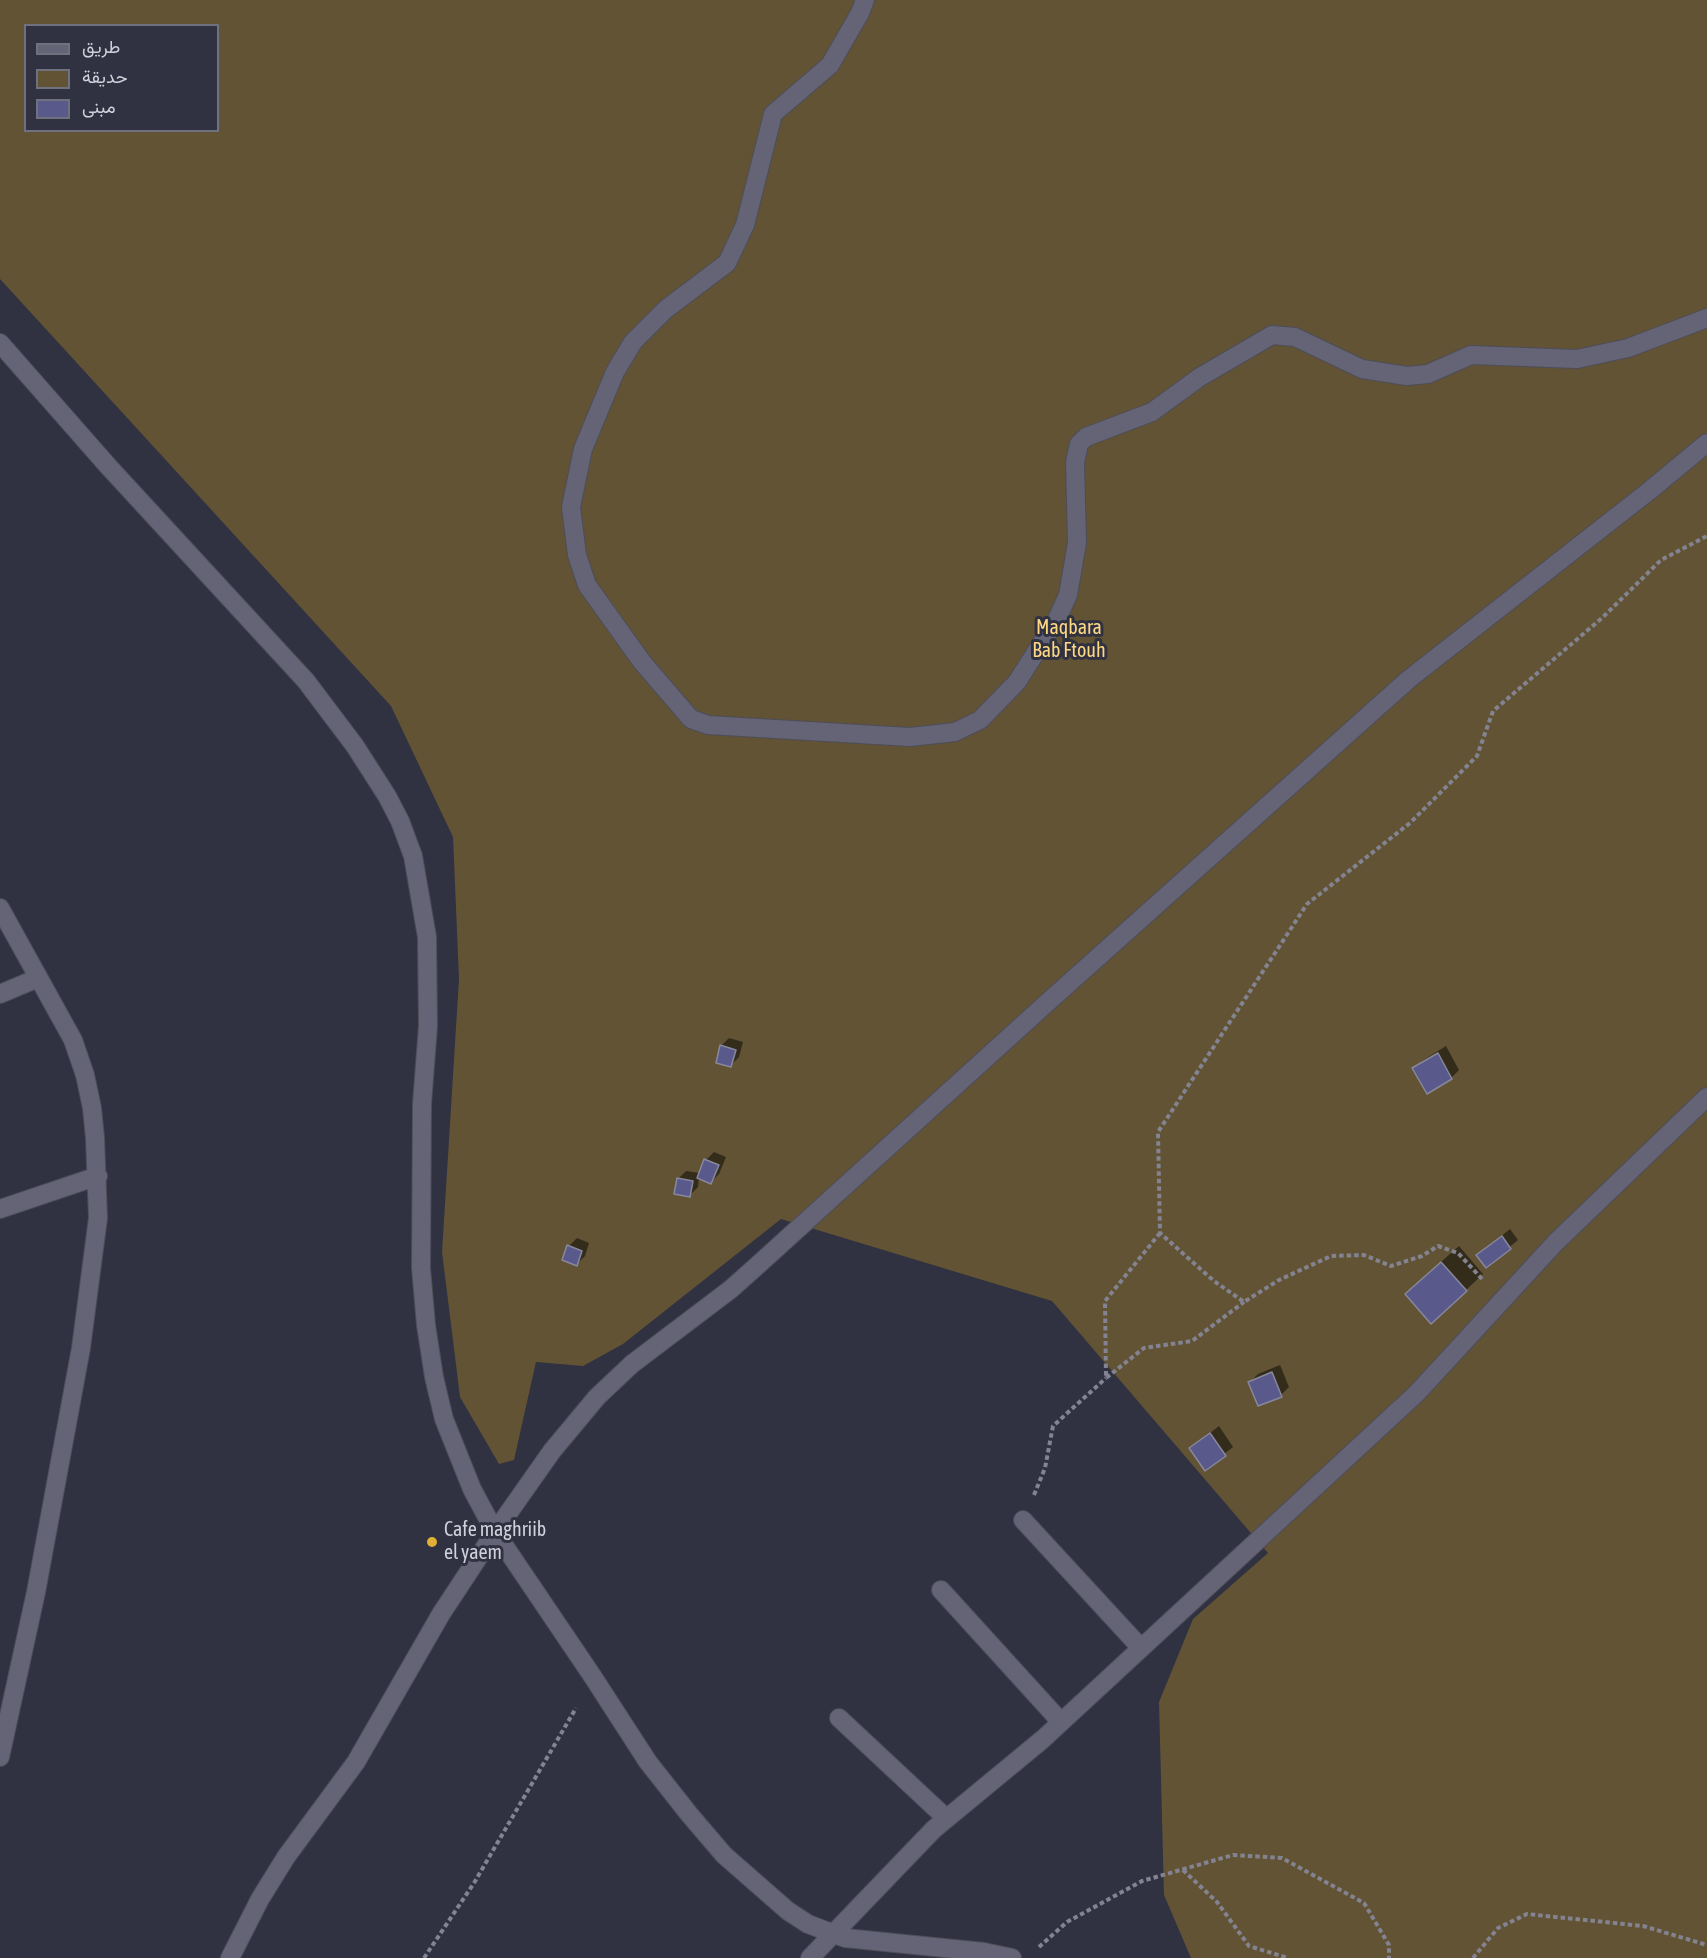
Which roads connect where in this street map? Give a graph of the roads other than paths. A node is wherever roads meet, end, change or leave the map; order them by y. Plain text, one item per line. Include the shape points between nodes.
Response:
1 (865, 0) edge
2 (1707, 318) edge
3 (0, 343) edge
4 (1707, 443) edge
5 (0, 908) edge
6 (39, 978) junction
7 (0, 994) edge
8 (1707, 1097) edge
9 (98, 1176) junction
10 (0, 1209) edge
11 (1023, 1520) road end
12 (495, 1532) junction
13 (941, 1590) dead end
14 (1141, 1648) junction
15 (838, 1718) dead end
16 (1061, 1722) junction
17 (0, 1757) edge
18 (946, 1818) junction
19 (833, 1935) junction
20 (230, 1958) edge
21 (810, 1958) edge
22 (1012, 1958) edge

1 - 2 street via 830,65 773,114 745,225 727,263 666,309 633,342 615,372 583,449 571,507 576,555 587,585 642,662 691,719 708,725 910,737 955,732 980,720 1017,682 1068,595 1077,543 1075,462 1079,444 1086,437 1152,412 1200,377 1272,335 1295,337 1362,369 1407,376 1428,374 1471,356 1577,359 1628,348
3 - 12 street via 306,681 355,746 400,821 413,856 427,937 421,1268 426,1325 444,1419 472,1489
4 - 12 street via 1409,679 731,1289 616,1378 558,1443
5 - 6 street
6 - 7 street
6 - 9 street via 73,1040 85,1075
8 - 14 street via 1556,1242 1417,1393
9 - 10 street
9 - 17 street via 98,1218 81,1348 36,1592
11 - 14 street
12 - 19 street via 648,1762 688,1814 724,1855 788,1911
12 - 20 street via 441,1614 356,1762 286,1857
13 - 16 street
14 - 16 street
15 - 18 street
16 - 18 street
18 - 19 street
19 - 21 street
19 - 22 street

